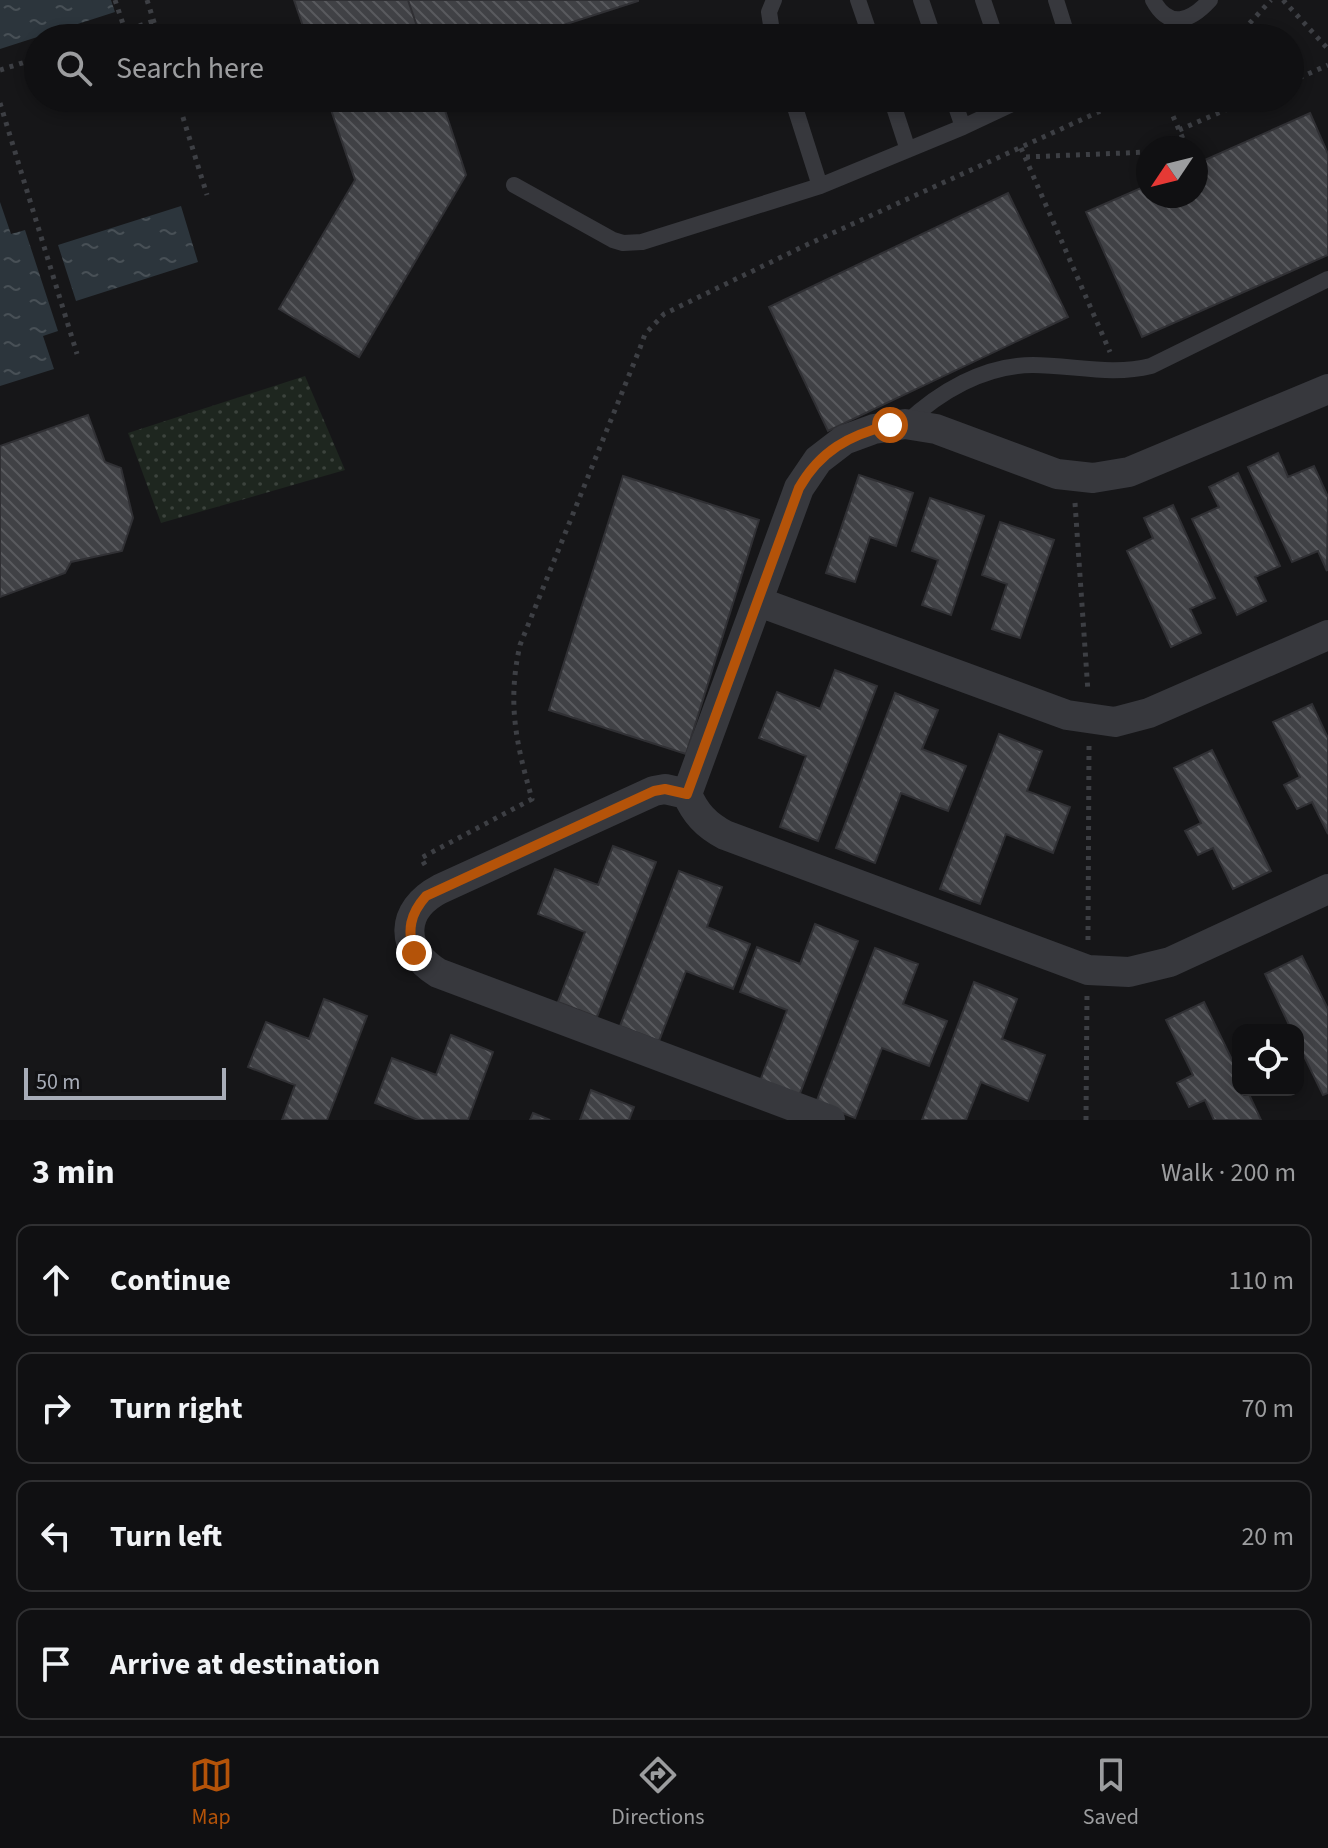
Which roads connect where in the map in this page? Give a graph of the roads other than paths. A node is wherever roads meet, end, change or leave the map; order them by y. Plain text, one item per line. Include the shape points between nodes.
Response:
1 (774, 0) edge
2 (858, 0) edge
3 (921, 0) edge
4 (983, 0) edge
5 (1056, 0) edge
6 (1153, 0) edge
7 (1210, 0) edge
8 (771, 24) edge
9 (866, 24) edge
10 (929, 24) edge
11 (991, 24) edge
12 (1064, 24) edge
13 (796, 112) edge
14 (896, 112) edge
15 (958, 112) edge
16 (993, 112) edge
17 (963, 127) junction
18 (908, 150) junction
19 (514, 185) dead end
20 (820, 186) junction
21 (1328, 279) edge
22 (1328, 389) edge
23 (905, 424) junction
24 (759, 602) junction
25 (1328, 635) edge
26 (687, 794) junction
27 (1328, 889) edge
28 (830, 1120) edge

1 - 8 lane
2 - 9 lane
3 - 10 lane
4 - 11 lane
5 - 12 lane
6 - 7 lane via 1165,15 1182,19 1198,13
13 - 20 lane
14 - 18 lane
15 - 17 lane
16 - 17 lane
17 - 18 lane
18 - 20 lane
19 - 20 lane via 613,240 633,244
21 - 23 lane via 1166,360 1119,371 1032,365 1002,369 944,393
22 - 23 street via 1129,472 1093,478 1057,474 936,429
23 - 24 street via 844,440 818,460 799,488
24 - 25 street via 1067,715 1115,722 1149,713
24 - 26 street
26 - 27 street via 698,814 725,835 1088,970 1129,972 1170,962
26 - 28 street via 654,791 426,896 410,922 414,953 438,973

